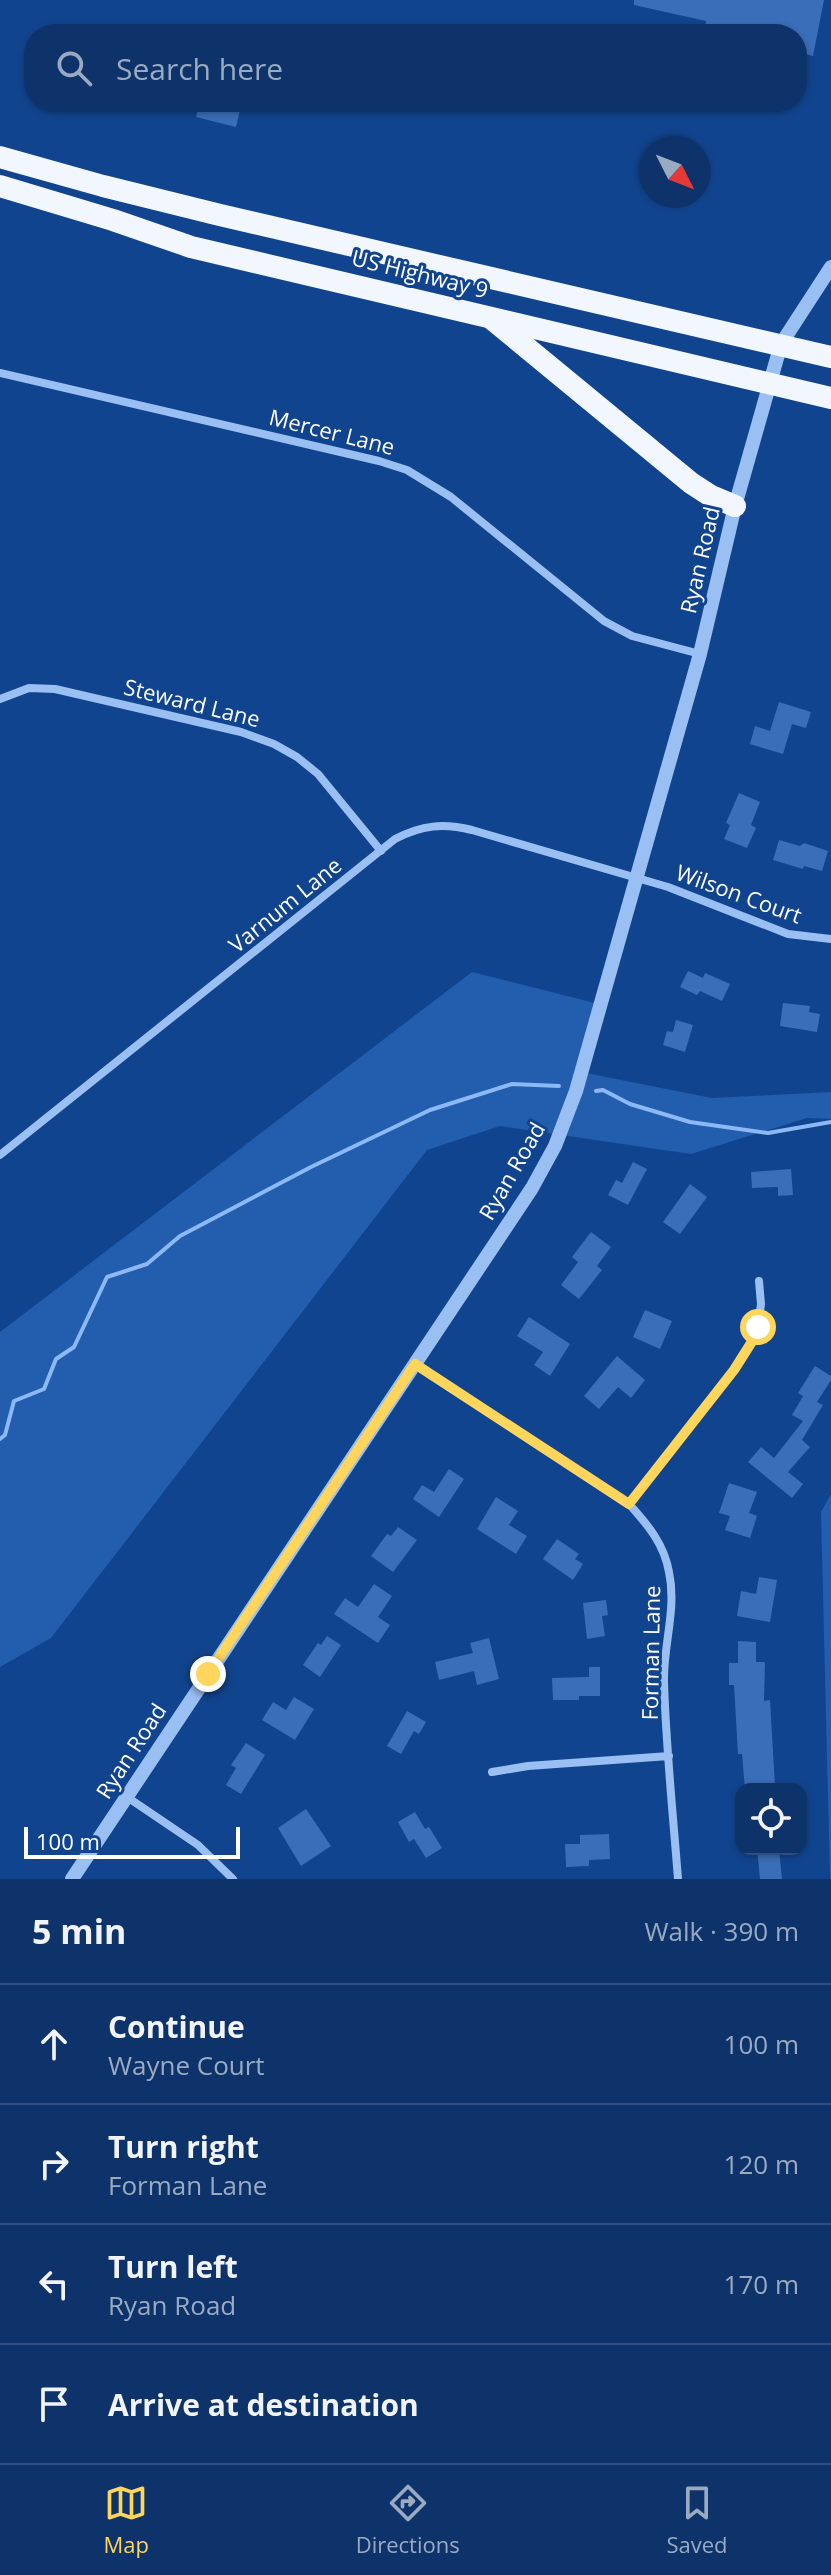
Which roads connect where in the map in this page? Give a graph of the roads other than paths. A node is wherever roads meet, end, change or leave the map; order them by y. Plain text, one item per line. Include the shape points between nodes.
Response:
1 (0, 157) edge
2 (0, 186) edge
3 (831, 267) edge
4 (491, 318) junction
5 (781, 344) junction
6 (831, 357) edge
7 (0, 373) edge
8 (770, 384) junction
9 (831, 398) edge
10 (735, 506) junction
11 (700, 654) junction
12 (0, 699) edge
13 (381, 851) junction
14 (636, 877) junction
15 (831, 939) edge
16 (0, 1155) edge
17 (759, 1281) dead end
18 (415, 1364) junction
19 (629, 1504) junction
20 (669, 1756) junction
21 (492, 1772) dead end
22 (127, 1797) junction
23 (72, 1879) edge
24 (233, 1879) edge
25 (678, 1879) edge

1 - 5 highway, US Highway 9 via 220,215
2 - 4 highway, US Highway 9 via 191,247
3 - 5 street, Ryan Road
4 - 8 highway, US Highway 9
4 - 10 highway via 691,483
5 - 6 highway, US Highway 9
5 - 8 street, Ryan Road
7 - 11 street, Mercer Lane via 393,465 451,497 604,621 632,636
8 - 9 highway, US Highway 9
8 - 10 street, Ryan Road
10 - 11 street, Ryan Road
11 - 14 street, Ryan Road
12 - 13 street, Steward Lane via 29,688 55,689 266,740 318,774
13 - 14 street, Varnum Lane via 417,829 455,826
13 - 16 street, Varnum Lane
14 - 15 street, Wilson Court via 788,934
14 - 18 street, Ryan Road via 576,1091 555,1146
17 - 19 street via 761,1304 753,1340
18 - 19 street, Forman Lane
18 - 22 street, Ryan Road
19 - 20 street, Forman Lane via 656,1536 669,1572 672,1601 663,1680
20 - 21 street
20 - 25 street, Forman Lane
22 - 23 street, Ryan Road
22 - 24 street via 198,1845

